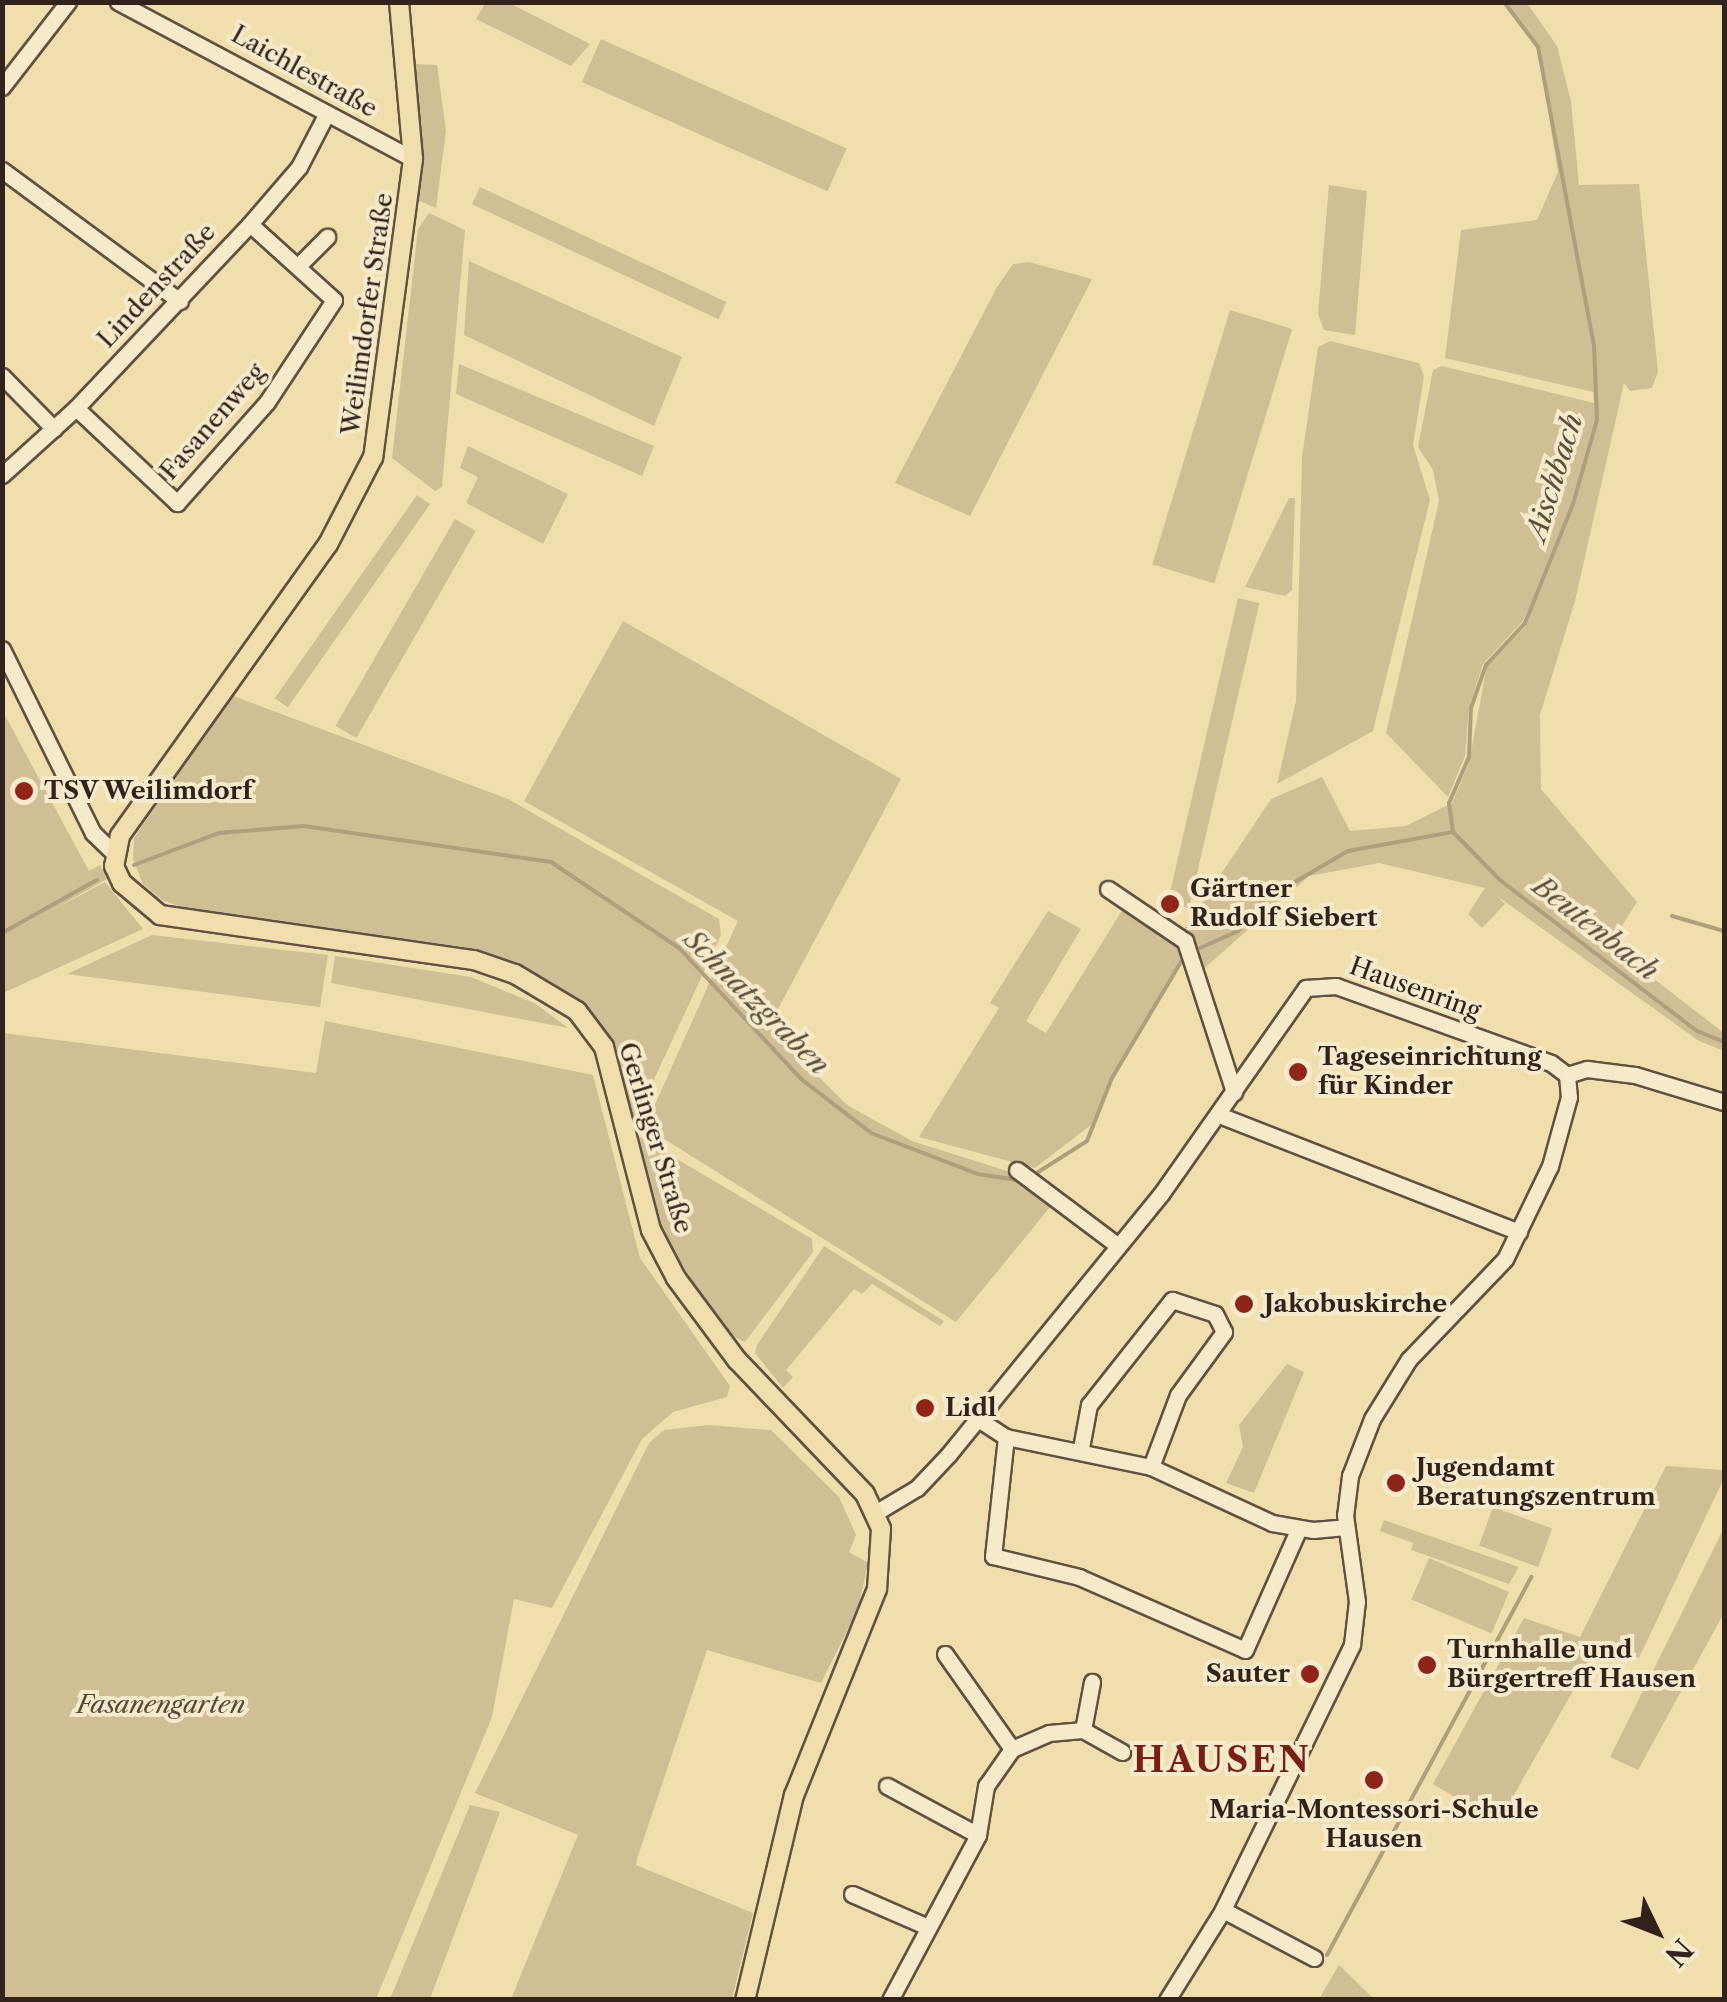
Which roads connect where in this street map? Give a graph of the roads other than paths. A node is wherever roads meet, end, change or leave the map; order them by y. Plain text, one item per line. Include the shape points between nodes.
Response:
1 (68, 2) edge
2 (118, 2) edge
3 (399, 2) edge
4 (2, 88) edge
5 (326, 114) junction
6 (413, 159) junction
7 (2, 170) edge
8 (250, 224) junction
9 (327, 237) dead end
10 (299, 265) junction
11 (180, 300) junction
12 (2, 376) edge
13 (76, 408) junction
14 (54, 429) junction
15 (2, 474) edge
16 (2, 649) edge
17 (114, 853) junction
18 (1108, 889) dead end
19 (1567, 1075) junction
20 (1234, 1092) junction
21 (1724, 1102) edge
22 (1219, 1115) junction
23 (1028, 1176) dead end
24 (1519, 1232) junction
25 (1116, 1245) junction
26 (978, 1419) junction
27 (1006, 1437) junction
28 (1081, 1448) junction
29 (1151, 1467) junction
30 (876, 1513) junction
31 (1346, 1527) junction
32 (1299, 1528) junction
33 (944, 1654) dead end
34 (1092, 1682) dead end
35 (1083, 1730) junction
36 (1012, 1749) junction
37 (1122, 1752) dead end
38 (887, 1786) dead end
39 (978, 1835) junction
40 (852, 1894) dead end
41 (1223, 1910) junction
42 (928, 1927) junction
43 (1314, 1958) dead end
44 (744, 2000) edge
45 (890, 2000) edge
46 (1167, 2000) edge

1 - 4 street
2 - 5 street, Laichlestraße via 155,16
3 - 6 main road, Weilimdorfer Straße
5 - 6 street, Laichlestraße
5 - 8 street, Lindenstraße via 298,168
6 - 17 main road, Weilimdorfer Straße via 382,422 366,473 328,544 177,751
7 - 11 street
8 - 10 street, Fasanenweg
8 - 11 street, Lindenstraße
9 - 10 street
10 - 13 street, Fasanenweg via 334,300 267,402 177,503
11 - 13 street, Lindenstraße
12 - 14 street
13 - 14 street, Lindenstraße
14 - 15 street, Lindenstraße
16 - 17 street via 93,833
17 - 30 main road, Gerlinger Straße via 122,883 160,915 474,960 515,974 577,1011 604,1047 651,1230 676,1278 737,1360 855,1480
18 - 20 street via 1185,941
19 - 20 street, Hausenring via 1551,1063 1322,984 1297,997
19 - 21 street, Hausenring via 1587,1069 1636,1075
19 - 24 street via 1569,1097 1553,1156
20 - 22 street, Hausenring
22 - 24 street
22 - 25 street, Hausenring
23 - 25 street
24 - 31 street via 1492,1276 1392,1382 1350,1476
25 - 26 street, Hausenring
26 - 27 street
26 - 30 street, Hausenring via 933,1473
27 - 28 street
27 - 32 street via 994,1556 1079,1577 1245,1650
28 - 29 street
28 - 29 street via 1089,1404 1172,1300 1214,1314 1224,1332 1178,1395
29 - 32 street via 1272,1523
30 - 44 main road, Gerlinger Straße via 883,1546 877,1589 794,1795
31 - 32 street
31 - 41 street via 1356,1600 1352,1645
33 - 36 street
34 - 35 street
35 - 36 street via 1048,1733
35 - 37 street
36 - 39 street via 986,1786
38 - 39 street
39 - 42 street
40 - 42 street
41 - 43 street
41 - 46 street
42 - 45 street

